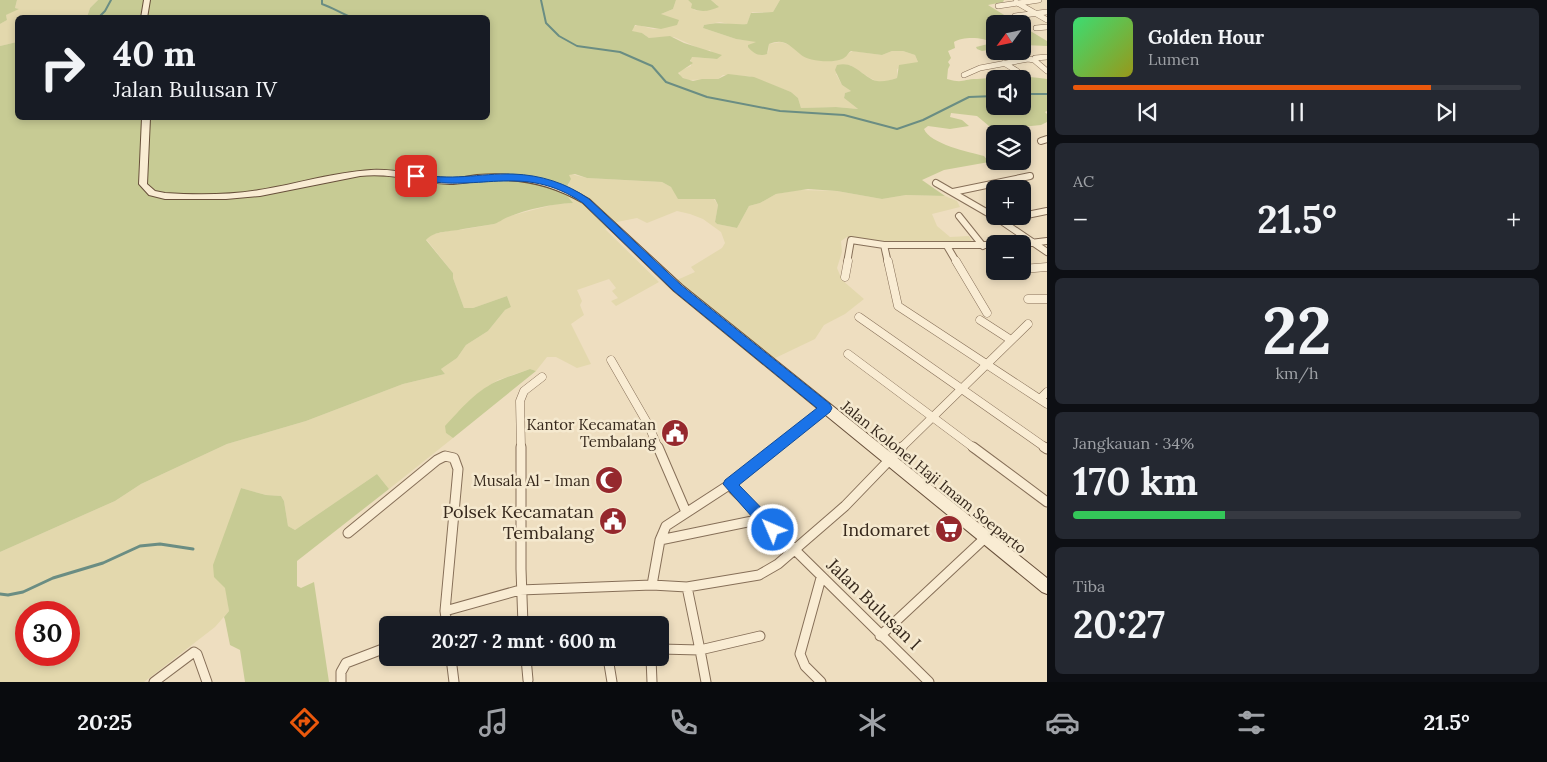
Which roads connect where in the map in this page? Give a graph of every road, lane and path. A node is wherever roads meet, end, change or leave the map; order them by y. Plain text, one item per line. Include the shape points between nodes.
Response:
1 (147, 0) edge
2 (1012, 0) edge
3 (1039, 0) edge
4 (1017, 3) junction
5 (998, 6) dead end
6 (1047, 12) edge
7 (1036, 14) junction
8 (144, 15) edge
9 (1025, 15) edge
10 (1047, 20) edge
11 (1047, 27) edge
12 (1036, 28) dead end
13 (1047, 57) edge
14 (1035, 58) dead end
15 (1004, 63) junction
16 (1015, 70) edge
17 (1047, 71) edge
18 (964, 75) dead end
19 (146, 120) edge
20 (1030, 176) dead end
21 (936, 183) dead end
22 (953, 192) junction
23 (1047, 211) edge
24 (986, 212) edge
25 (1031, 214) edge
26 (959, 216) dead end
27 (1007, 225) edge
28 (1047, 240) edge
29 (1034, 244) junction
30 (884, 245) junction
31 (947, 246) junction
32 (983, 246) junction
33 (986, 246) edge
34 (1047, 252) edge
35 (1047, 267) edge
36 (1031, 268) edge
37 (845, 277) dead end
38 (1028, 299) dead end
39 (1047, 299) edge
40 (987, 313) dead end
41 (859, 317) dead end
42 (980, 320) dead end
43 (1028, 324) dead end
44 (1011, 340) junction
45 (848, 354) dead end
46 (612, 360) dead end
47 (987, 364) junction
48 (542, 376) dead end
49 (960, 388) junction
50 (1047, 392) edge
51 (1043, 401) edge
52 (826, 408) junction
53 (933, 415) junction
54 (1047, 449) edge
55 (890, 459) junction
56 (729, 484) junction
57 (1047, 502) edge
58 (686, 512) junction
59 (762, 519) junction
60 (348, 533) dead end
61 (985, 538) junction
62 (660, 540) junction
63 (795, 551) junction
64 (822, 578) junction
65 (652, 585) junction
66 (687, 587) junction
67 (1047, 587) edge
68 (520, 590) junction
69 (445, 611) junction
70 (446, 616) edge
71 (522, 616) edge
72 (760, 636) dead end
73 (880, 636) junction
74 (669, 649) edge
75 (379, 650) edge
76 (700, 650) junction
77 (452, 666) edge
78 (527, 666) edge
79 (609, 666) edge
80 (651, 666) edge
81 (528, 680) dead end
82 (154, 682) edge
83 (207, 682) edge
84 (341, 682) edge
85 (454, 682) edge
86 (612, 682) edge
87 (652, 682) edge
88 (706, 682) edge
89 (821, 682) edge
90 (929, 682) edge

1 - 8 main road
2 - 4 street
3 - 4 street
4 - 5 street
4 - 7 street
6 - 7 street
7 - 9 street
7 - 10 street
11 - 12 street
13 - 14 street
15 - 16 street
15 - 17 street via 1032,59
15 - 18 street
19 - 52 main road, Jalan Kolonel Haji Imam Soeparto via 143,184 151,193 164,196 258,193 379,172 403,172 430,180 454,181 511,177 557,185 586,201 678,288
20 - 22 street
21 - 22 street
22 - 24 street
23 - 25 street
26 - 32 street
27 - 29 street
28 - 29 street
29 - 34 street
30 - 31 street
30 - 37 street via 849,240
30 - 47 street via 898,306
31 - 32 street
31 - 40 street
32 - 33 street
35 - 36 street
38 - 39 street
41 - 49 street
42 - 44 street
43 - 44 street
44 - 47 street
45 - 53 street
46 - 58 street via 649,426
47 - 49 street
47 - 51 street
48 - 68 street via 524,391 520,401
49 - 53 street
49 - 54 street
50 - 51 street
52 - 55 main road, Jalan Kolonel Haji Imam Soeparto
52 - 56 street
53 - 55 street
53 - 57 street
55 - 61 main road, Jalan Kolonel Haji Imam Soeparto
55 - 63 street
56 - 58 street
56 - 59 street, Jalan Bulusan I
58 - 62 street via 666,526
59 - 62 street
59 - 63 street, Jalan Bulusan I
60 - 69 street via 437,460 445,456 454,458 458,469
61 - 67 main road, Jalan Kolonel Haji Imam Soeparto
61 - 73 street
62 - 65 street
63 - 64 street, Jalan Bulusan I
63 - 66 street via 759,575
64 - 73 street, Jalan Bulusan I
64 - 89 street via 800,654 807,670
65 - 66 street
65 - 68 street
66 - 76 street
68 - 69 street
68 - 71 street
69 - 70 street
72 - 76 street
73 - 90 street, Jalan Bulusan I
74 - 76 street
75 - 84 street via 346,663 341,672
76 - 88 street
77 - 85 street
78 - 81 street
79 - 86 street
80 - 87 street
82 - 83 street via 194,652

